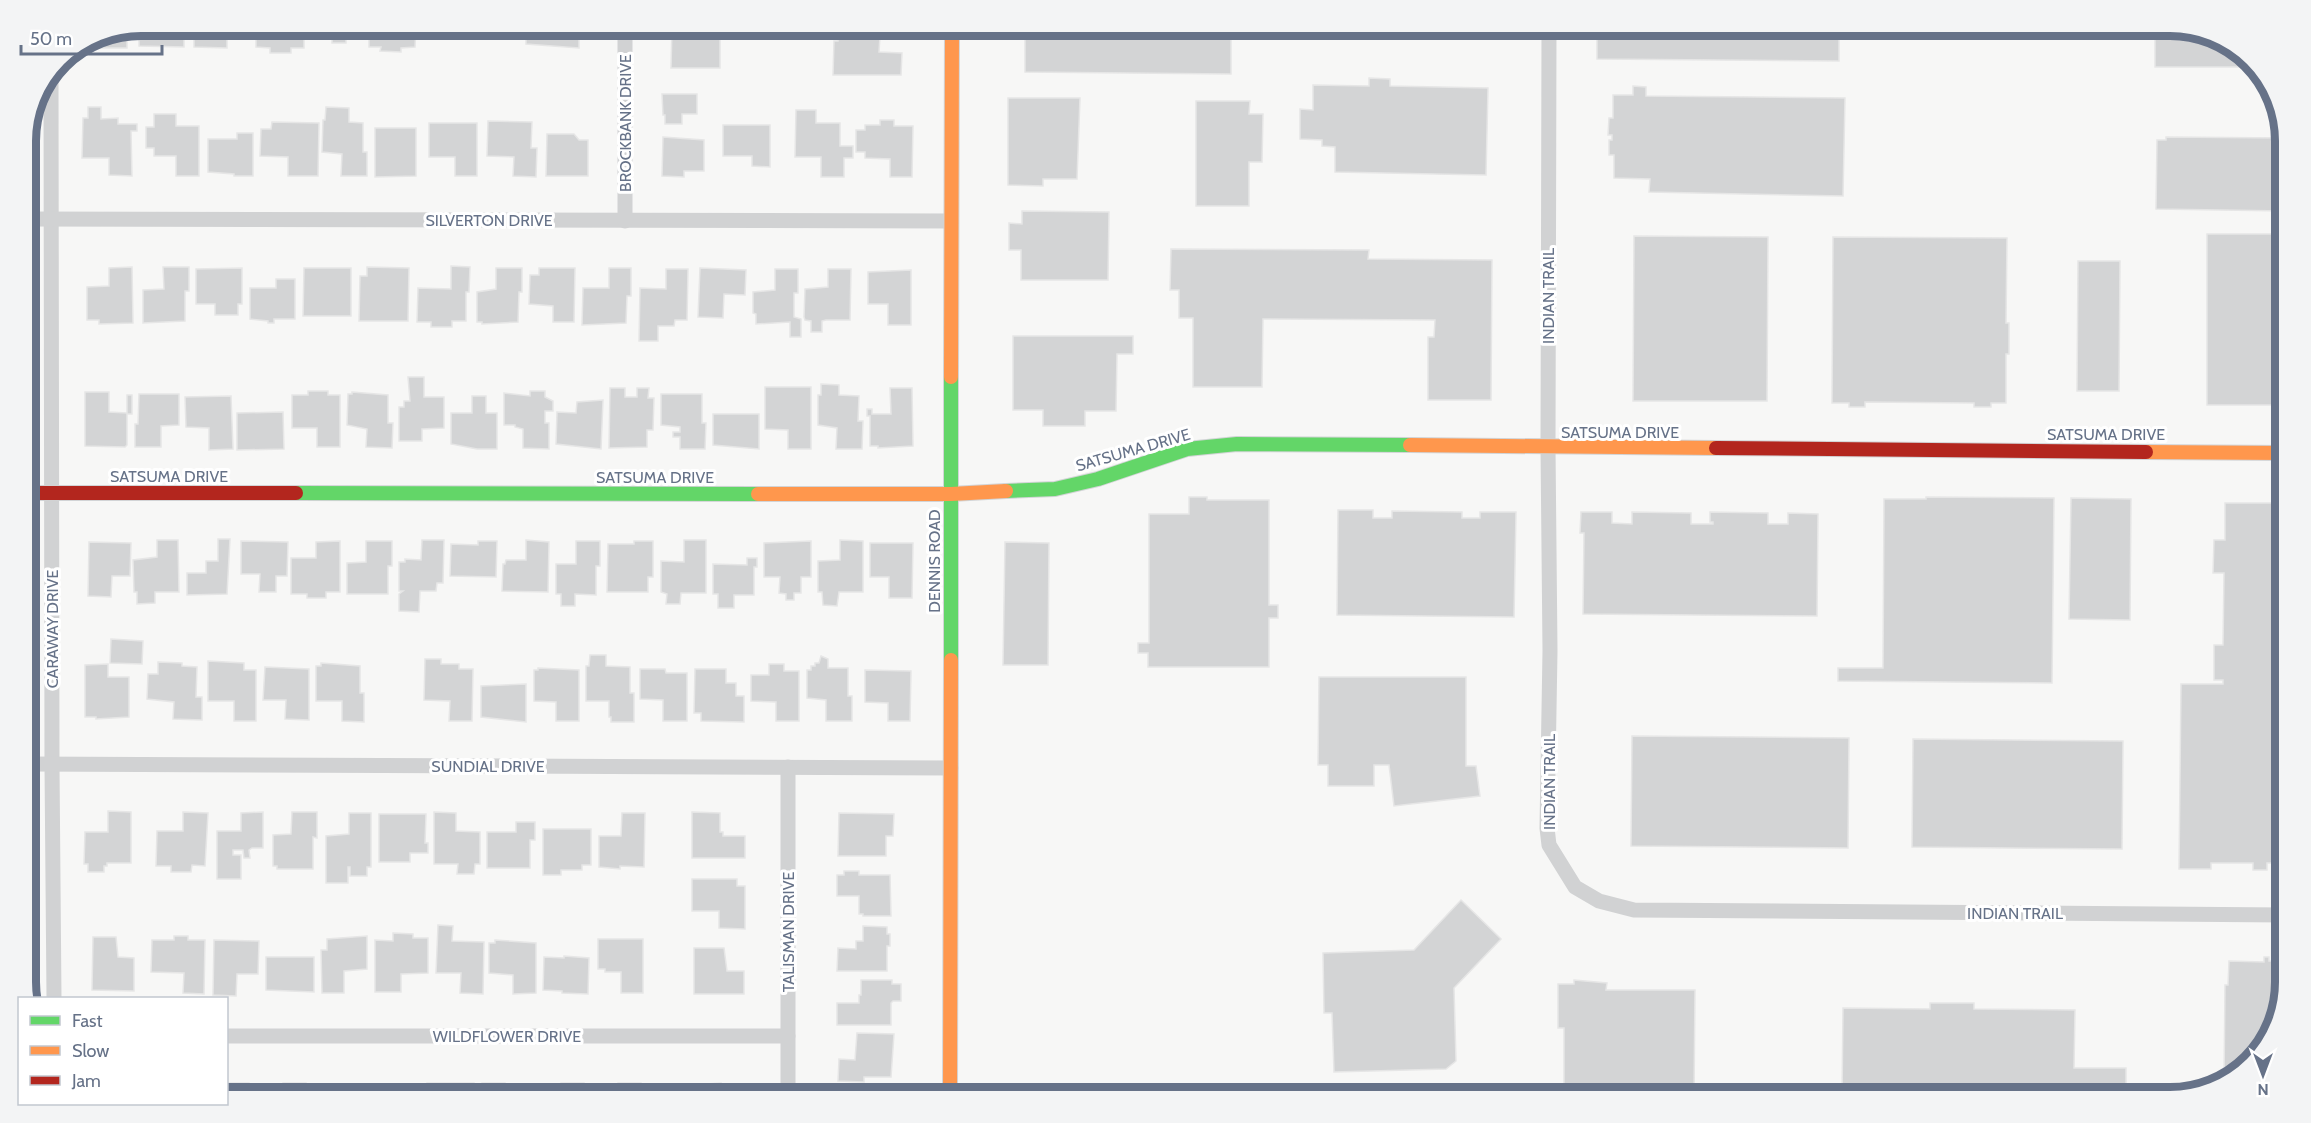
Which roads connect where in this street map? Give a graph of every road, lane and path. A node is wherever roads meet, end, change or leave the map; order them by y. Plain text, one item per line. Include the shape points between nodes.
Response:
1 (625, 36) edge
2 (952, 36) edge
3 (1549, 36) edge
4 (51, 88) edge
5 (36, 219) edge
6 (52, 219) junction
7 (624, 221) junction
8 (951, 221) junction
9 (1548, 448) junction
10 (2275, 453) edge
11 (36, 493) edge
12 (51, 493) junction
13 (951, 494) junction
14 (36, 765) edge
15 (52, 765) junction
16 (788, 767) junction
17 (951, 768) junction
18 (2275, 915) edge
19 (54, 997) edge
20 (228, 1036) edge
21 (788, 1036) junction
22 (788, 1087) edge
23 (950, 1087) edge

1 - 7 street, BROCKBANK DRIVE
2 - 8 street, DENNIS ROAD
3 - 9 street, INDIAN TRAIL
4 - 6 street, CARAWAY DRIVE
5 - 6 street, SILVERTON DRIVE
6 - 7 street, SILVERTON DRIVE
6 - 12 street, CARAWAY DRIVE
7 - 8 street, SILVERTON DRIVE
8 - 13 street, DENNIS ROAD
9 - 10 street, SATSUMA DRIVE
9 - 13 street, SATSUMA DRIVE via 1237,444 1187,449 1055,489
9 - 18 street, INDIAN TRAIL via 1547,828 1549,845 1575,887 1599,901 1634,910
11 - 12 street, SATSUMA DRIVE
12 - 13 street, SATSUMA DRIVE
12 - 15 street, CARAWAY DRIVE
13 - 17 street, DENNIS ROAD
14 - 15 street, SUNDIAL DRIVE
15 - 16 street, SUNDIAL DRIVE
15 - 19 street, CARAWAY DRIVE
16 - 17 street, SUNDIAL DRIVE
16 - 21 street, TALISMAN DRIVE
17 - 23 street, DENNIS ROAD
20 - 21 street, WILDFLOWER DRIVE
21 - 22 street, TALISMAN DRIVE

